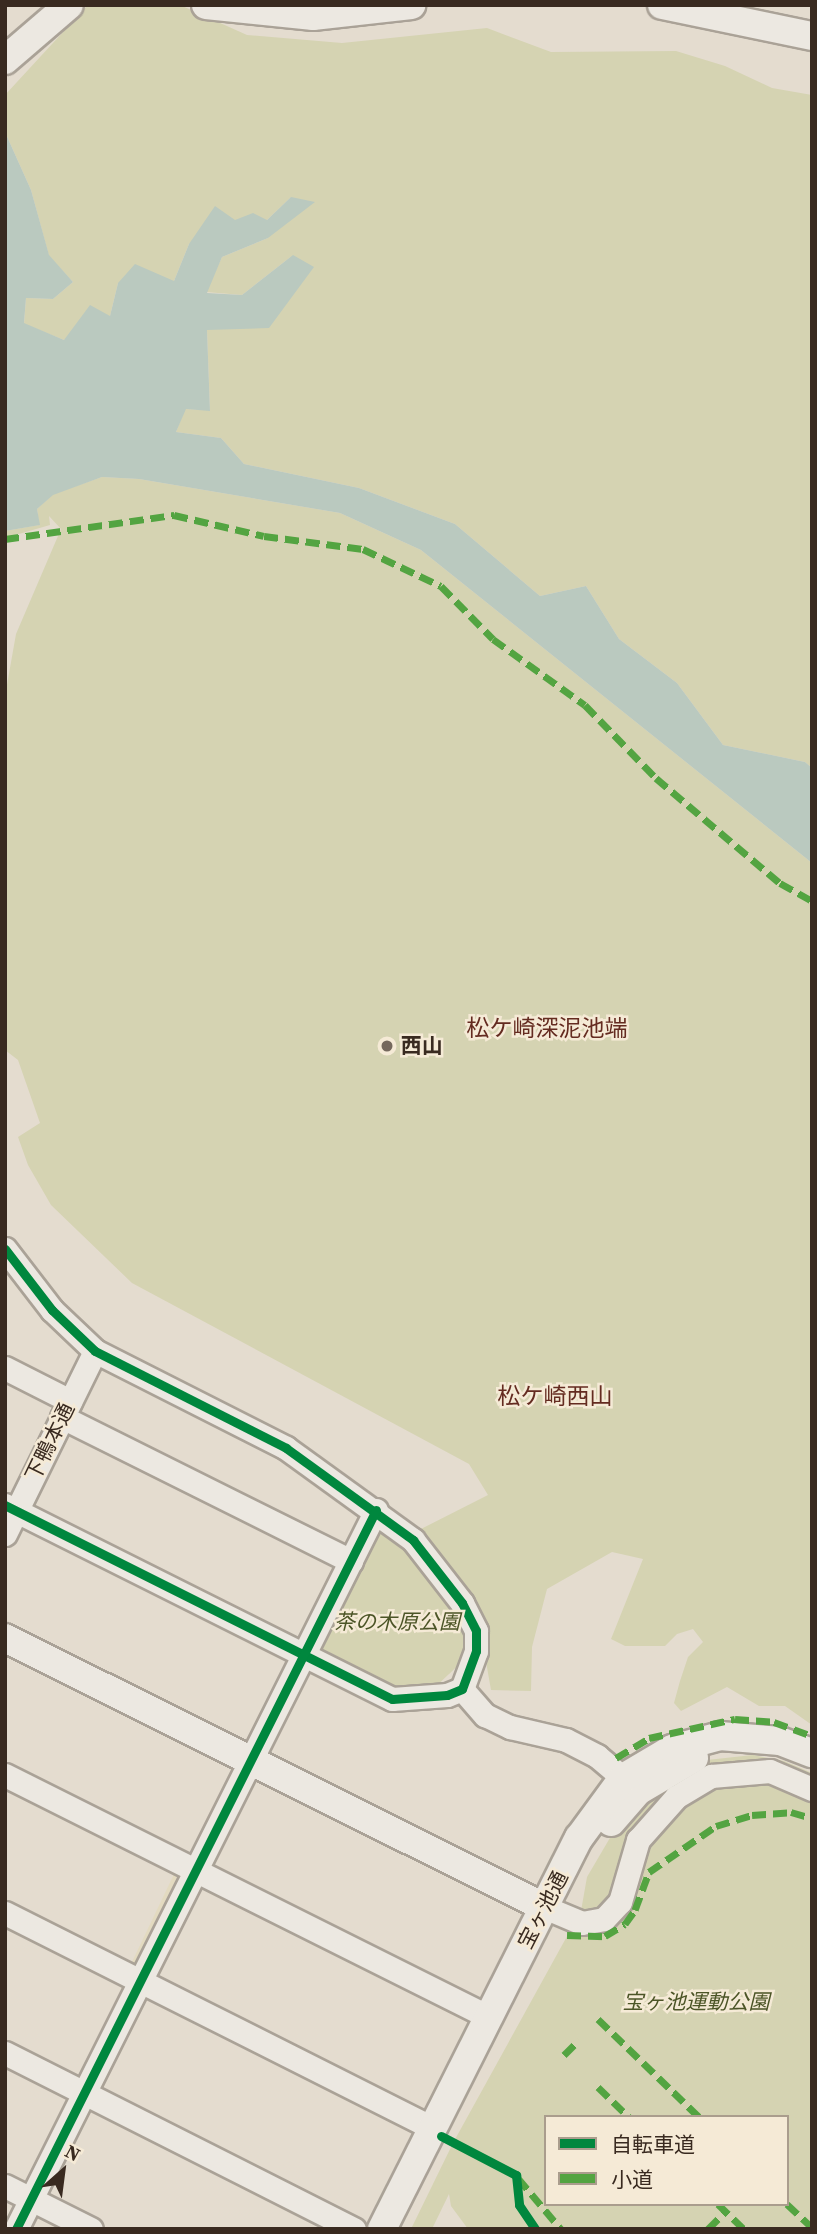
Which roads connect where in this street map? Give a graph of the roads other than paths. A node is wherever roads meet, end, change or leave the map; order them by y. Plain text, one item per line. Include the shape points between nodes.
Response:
1 (206, 5) edge
2 (411, 5) edge
3 (662, 5) edge
4 (57, 9) edge
5 (812, 36) edge
6 (5, 60) edge
7 (5, 1249) edge
8 (95, 1351) junction
9 (5, 1368) edge
10 (66, 1409) junction
11 (11, 1508) edge
12 (376, 1510) junction
13 (5, 1534) edge
14 (351, 1561) junction
15 (5, 1638) edge
16 (305, 1653) junction
17 (462, 1689) junction
18 (812, 1754) edge
19 (251, 1761) junction
20 (812, 1767) edge
21 (5, 1775) edge
22 (623, 1778) junction
23 (812, 1789) edge
24 (196, 1871) junction
25 (552, 1910) junction
26 (5, 1913) edge
27 (141, 1981) junction
28 (489, 2017) junction
29 (5, 2053) edge
30 (85, 2093) junction
31 (433, 2128) junction
32 (5, 2186) edge
33 (31, 2199) junction
34 (16, 2229) edge
35 (90, 2229) edge
36 (354, 2229) edge
37 (382, 2229) edge
38 (395, 2229) edge

1 - 2 street via 313,16
3 - 5 street
4 - 6 street
7 - 8 street via 52,1310
8 - 10 street, 下鴨本通
8 - 12 street via 286,1448
9 - 10 street
10 - 11 street, 下鴨本通
10 - 14 street
11 - 13 street, 下鴨本通
11 - 16 street
12 - 14 street
12 - 17 street via 413,1540 462,1603 476,1631 476,1651
14 - 16 street
15 - 19 street
16 - 17 street via 392,1699 434,1697
16 - 19 street
17 - 22 street via 485,1715 510,1727 566,1740 597,1756
18 - 22 street, 宝ヶ池通 via 780,1741 720,1736 672,1749
19 - 24 street
19 - 25 street
20 - 25 street, 宝ヶ池通 via 789,1757 746,1749 700,1755 663,1774 638,1791 611,1821
21 - 24 street
22 - 25 street, 宝ヶ池通 via 579,1838
23 - 25 street via 770,1771 752,1770 692,1784 638,1840 620,1902 612,1912 595,1923
24 - 27 street
24 - 28 street
25 - 28 street, 宝ヶ池通
25 - 38 street, 宝ヶ池通
26 - 27 street
27 - 30 street
27 - 31 street
28 - 31 street, 宝ヶ池通
29 - 30 street
30 - 33 street
30 - 36 street
31 - 37 street, 宝ヶ池通
32 - 33 street
33 - 34 street
33 - 35 street

